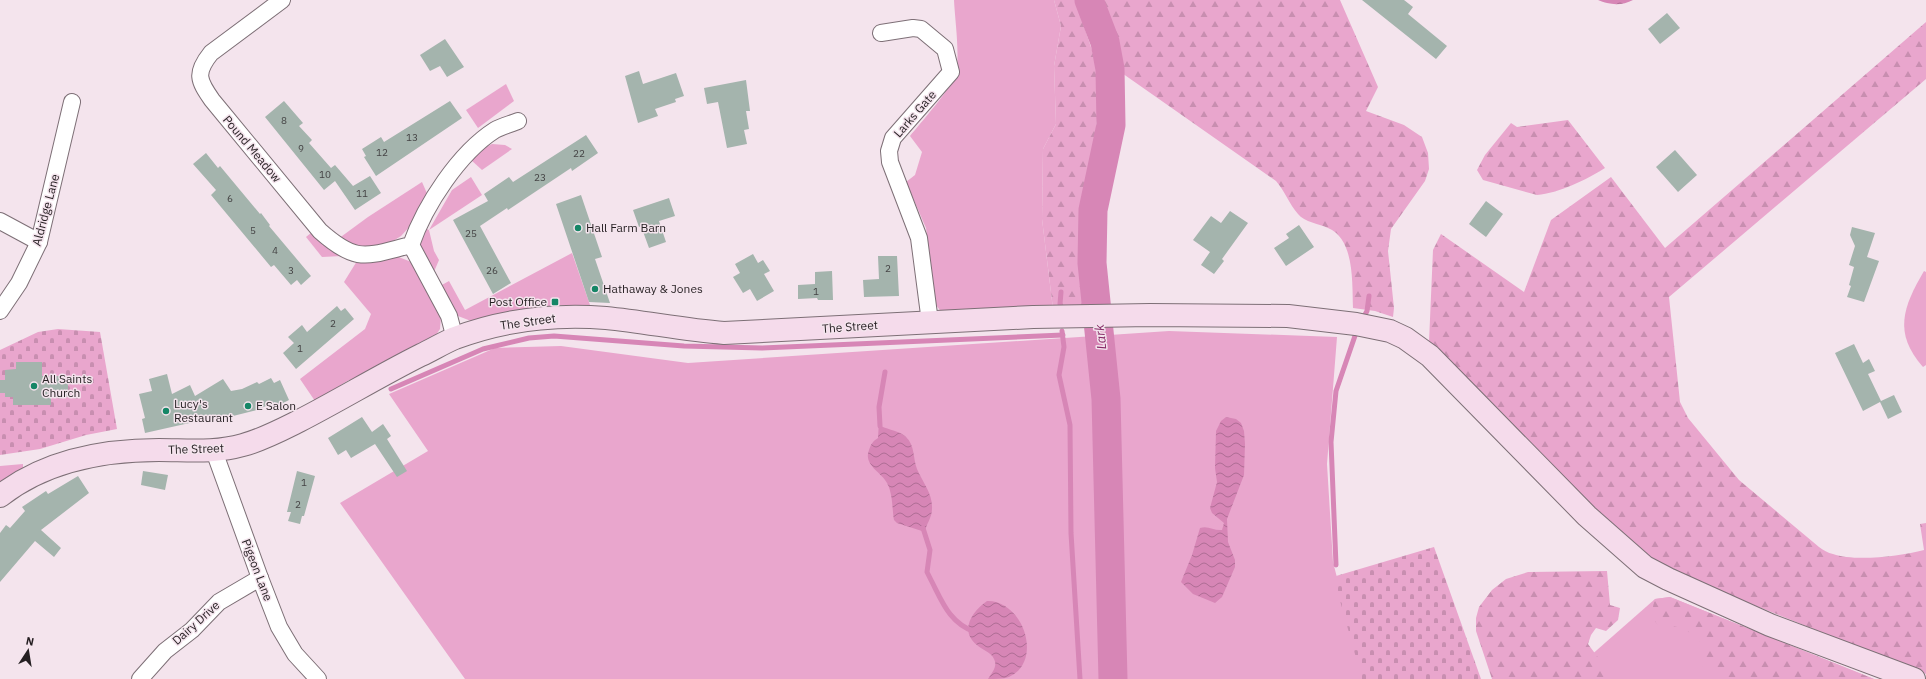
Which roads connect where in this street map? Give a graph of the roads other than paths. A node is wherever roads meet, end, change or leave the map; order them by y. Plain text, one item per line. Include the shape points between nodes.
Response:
1 (282, 0) edge
2 (881, 33) dead end
3 (72, 102) dead end
4 (518, 121) dead end
5 (0, 220) edge
6 (39, 242) junction
7 (411, 245) junction
8 (0, 311) edge
9 (930, 322) junction
10 (455, 338) junction
11 (214, 451) junction
12 (0, 496) edge
13 (260, 578) junction
14 (140, 679) edge
15 (318, 679) edge
16 (1914, 679) edge

1 - 7 street, Pound Meadow via 211,53 200,73 201,85 320,231 336,246 353,254 367,256
2 - 9 street, Larks Gate via 921,29 945,49 949,60 951,72 893,138 889,151 890,162 919,238
3 - 6 street, Aldridge Lane
4 - 7 street via 496,129 475,146 450,174 417,229
5 - 6 street
6 - 8 street, Aldridge Lane via 19,283
7 - 10 street via 449,316
9 - 10 main road, The Street via 724,333 605,318 552,318 513,322
9 - 16 main road, The Street via 1098,316 1288,316 1364,325 1390,331 1405,338 1430,356 1587,516 1645,567 1668,580 1770,625
10 - 11 main road, The Street via 278,432 244,445
11 - 12 main road, The Street via 142,450 94,454 64,462 29,477
11 - 13 street, Pigeon Lane
13 - 14 street, Dairy Drive via 218,602 192,630 165,651
13 - 15 street, Pigeon Lane via 279,627 295,654

